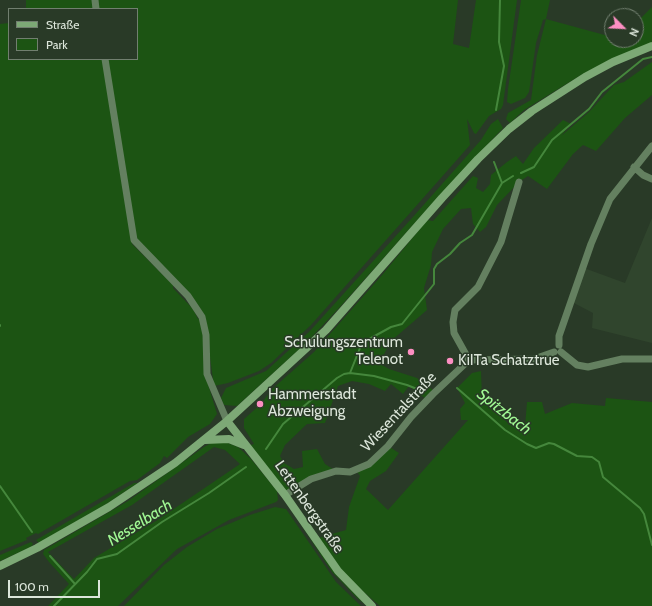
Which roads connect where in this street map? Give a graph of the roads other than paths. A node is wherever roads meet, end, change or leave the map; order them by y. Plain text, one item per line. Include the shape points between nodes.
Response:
1 (652, 46) edge
2 (105, 60) edge
3 (652, 146) edge
4 (634, 167) junction
5 (652, 179) edge
6 (519, 182) dead end
7 (558, 350) junction
8 (652, 359) edge
9 (469, 360) junction
10 (227, 421) junction
11 (204, 440) junction
12 (247, 446) junction
13 (285, 495) junction
14 (0, 566) edge
15 (372, 606) edge

1 - 10 main road via 585,77 509,129 442,198 326,330
2 - 10 street via 134,240 188,296 202,317 206,335 207,374
3 - 4 street
4 - 5 street
4 - 7 street via 610,200 591,244 559,336
6 - 9 street via 498,249 478,287 455,310 452,322 454,333
7 - 8 street via 577,365 588,367 622,359
7 - 9 street via 534,359
9 - 13 street, Wiesentalstraße via 433,394 369,464 350,472 336,472 311,479
10 - 11 main road
10 - 12 main road, Lettenbergstraße
11 - 12 main road via 229,439
11 - 14 main road via 175,463 109,507
12 - 13 main road, Lettenbergstraße
13 - 15 main road, Lettenbergstraße via 338,572

